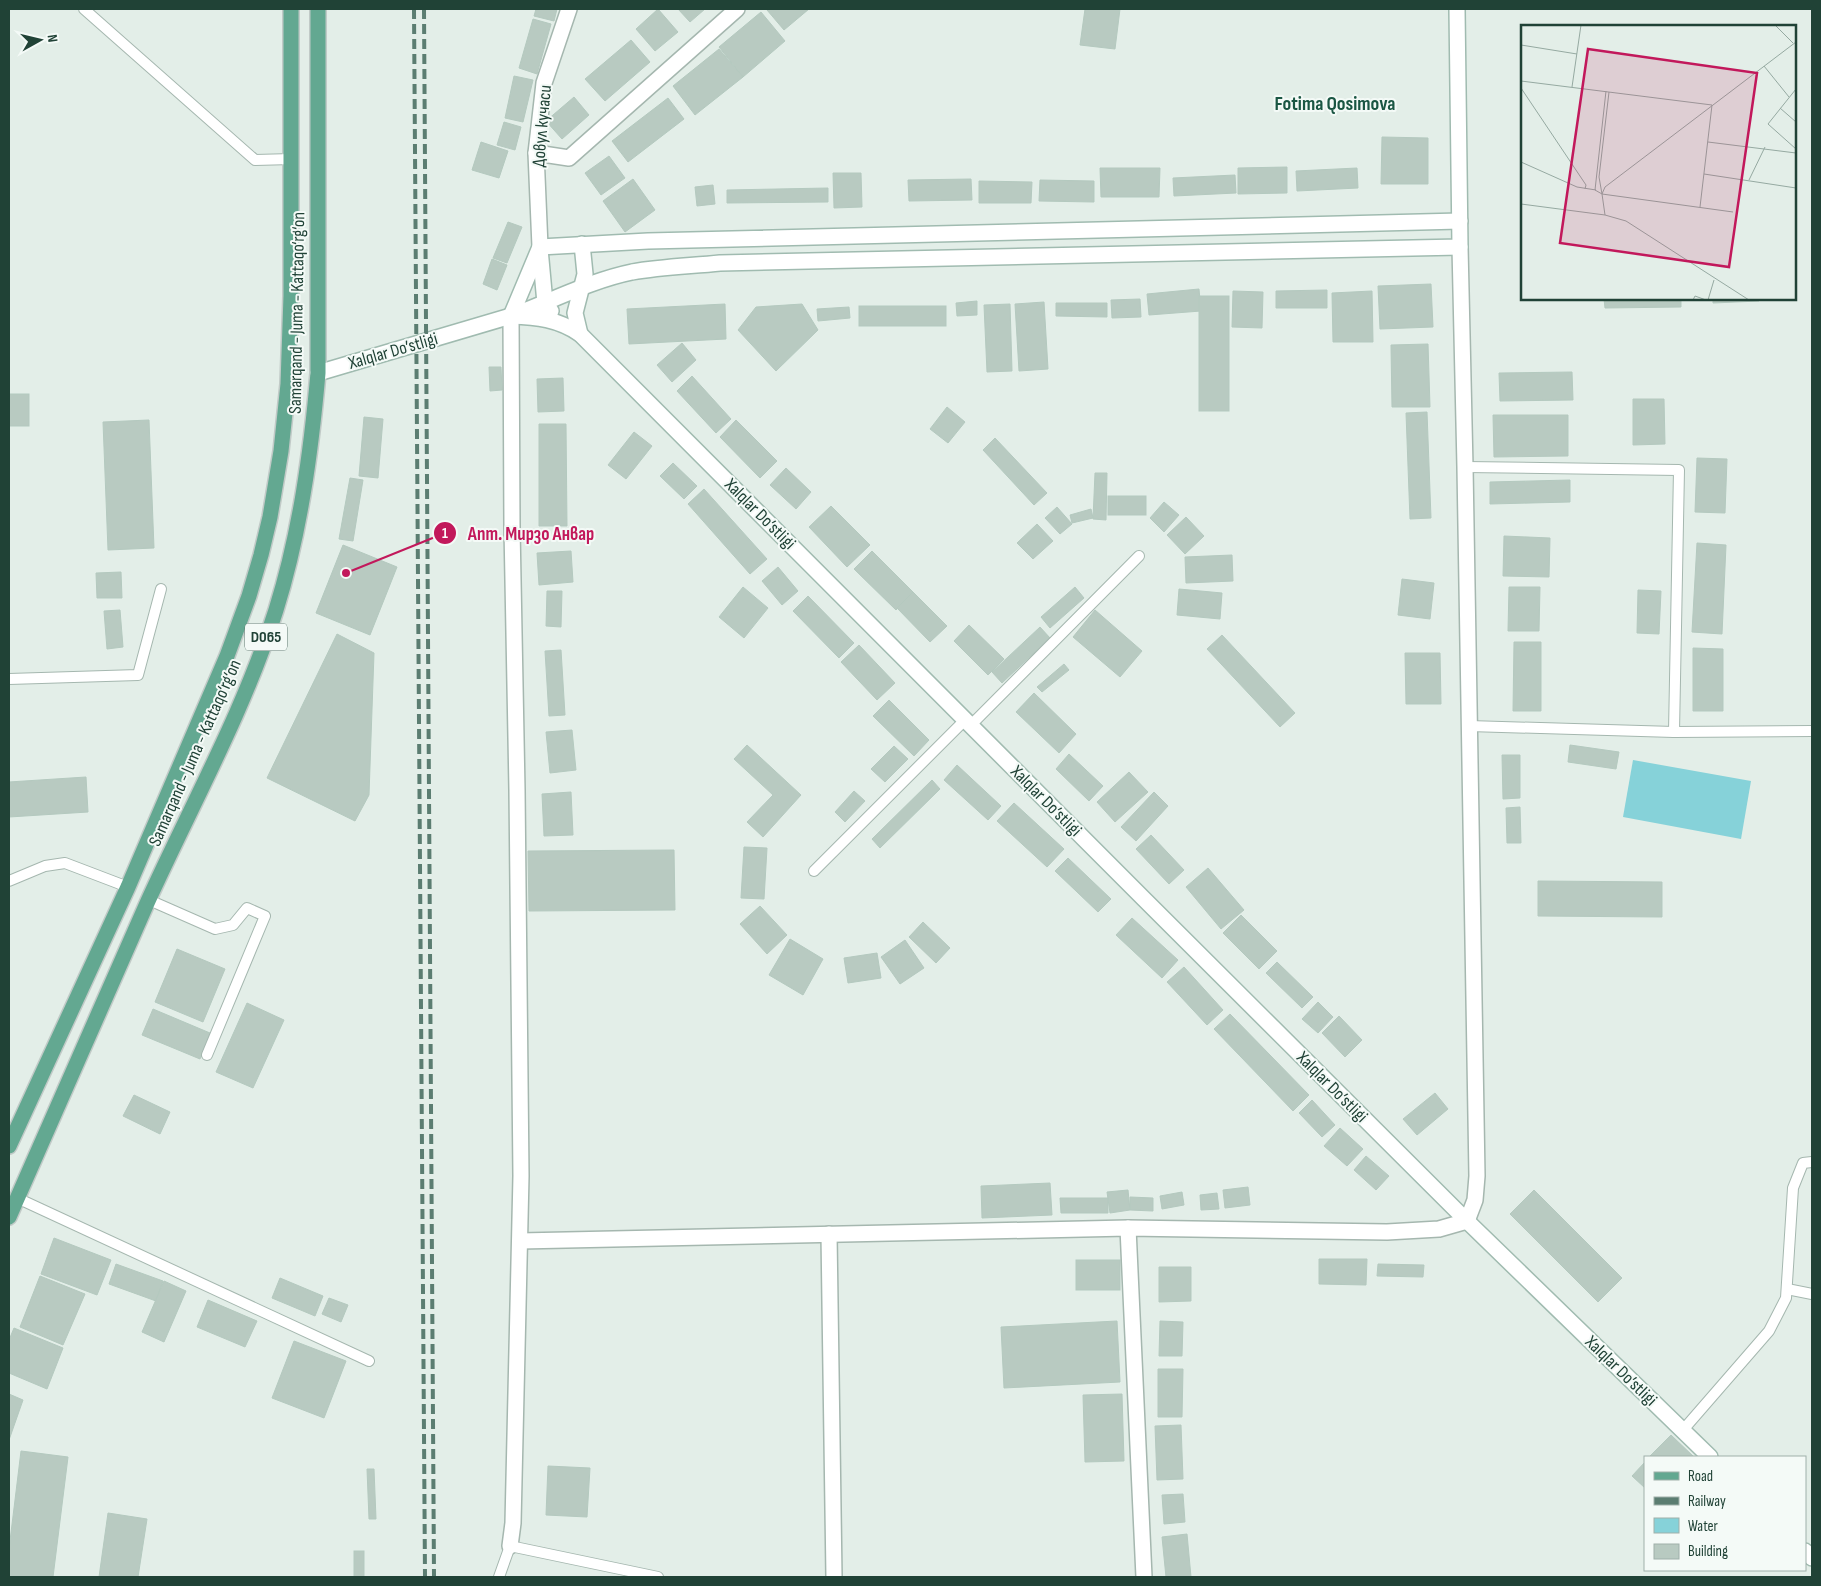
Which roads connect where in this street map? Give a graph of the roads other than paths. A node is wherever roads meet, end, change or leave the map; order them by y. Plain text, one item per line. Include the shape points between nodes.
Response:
1 (84, 9) edge
2 (291, 9) edge
3 (318, 9) edge
4 (569, 9) edge
5 (737, 9) edge
6 (1457, 9) edge
7 (536, 152) junction
8 (292, 159) junction
9 (1460, 220) junction
10 (582, 244) junction
11 (540, 247) junction
12 (1460, 247) junction
13 (580, 289) junction
14 (546, 303) junction
15 (511, 316) junction
16 (560, 323) junction
17 (580, 334) junction
18 (318, 374) junction
19 (1465, 467) junction
20 (1139, 556) dead end
21 (161, 589) dead end
22 (9, 679) edge
23 (968, 723) junction
24 (1469, 726) junction
25 (1812, 731) edge
26 (1674, 732) junction
27 (814, 872) dead end
28 (9, 881) edge
29 (128, 887) junction
30 (149, 900) junction
31 (207, 1055) dead end
32 (9, 1146) edge
33 (1812, 1162) edge
34 (17, 1198) junction
35 (9, 1216) edge
36 (1467, 1221) junction
37 (1128, 1228) junction
38 (829, 1234) junction
39 (520, 1241) junction
40 (1787, 1289) junction
41 (1812, 1294) edge
42 (369, 1361) dead end
43 (1683, 1430) junction
44 (1709, 1456) edge
45 (510, 1546) junction
46 (499, 1577) edge
47 (658, 1577) edge
48 (834, 1577) edge
49 (1144, 1577) edge

1 - 8 lane via 255,160
2 - 8 main road, Samarqand - Juma - Kattaqo‘rg‘on / D065
3 - 18 main road, Samarqand - Juma - Kattaqo‘rg‘on / D065
4 - 7 street, Довул кучаси via 544,82
5 - 7 street via 569,158
6 - 9 street
7 - 11 street, Довул кучаси
8 - 29 main road, Samarqand - Juma - Kattaqo‘rg‘on / D065 via 288,384 270,517 249,596 227,656
9 - 10 street
9 - 12 street
10 - 11 street
10 - 13 street via 585,274
11 - 14 street, Довул кучаси
11 - 15 street
12 - 13 street via 720,264 631,272
12 - 19 street
13 - 14 street
13 - 17 street via 575,312
14 - 15 street
14 - 16 street
15 - 16 street, Xalqlar Do’stligi via 537,317
15 - 18 street, Xalqlar Do’stligi
15 - 39 street via 522,1176
16 - 17 street, Xalqlar Do’stligi
17 - 23 street, Xalqlar Do’stligi
18 - 30 main road, Samarqand - Juma - Kattaqo‘rg‘on / D065 via 297,528 276,611 229,729
19 - 24 street
19 - 26 lane via 1679,470
20 - 23 lane
21 - 22 lane via 138,675
23 - 27 lane
23 - 36 street, Xalqlar Do’stligi
24 - 26 lane
24 - 36 street via 1477,1176 1476,1200
25 - 26 lane
28 - 29 lane via 45,866 65,863
29 - 32 main road, Samarqand - Juma - Kattaqo‘rg‘on / D065
30 - 31 lane via 215,930 233,925 247,908 264,916
30 - 34 main road, Samarqand - Juma - Kattaqo‘rg‘on / D065
33 - 40 lane via 1803,1163 1793,1188
34 - 35 main road, Samarqand - Juma - Kattaqo‘rg‘on / D065
34 - 42 lane
36 - 37 street via 1438,1229 1387,1232
36 - 43 street, Xalqlar Do’stligi
37 - 38 street
37 - 49 street
38 - 39 street
38 - 48 street
39 - 45 street via 514,1523
40 - 41 lane
40 - 43 lane via 1786,1298 1769,1331
43 - 44 street, Xalqlar Do’stligi
45 - 46 lane
45 - 47 lane

